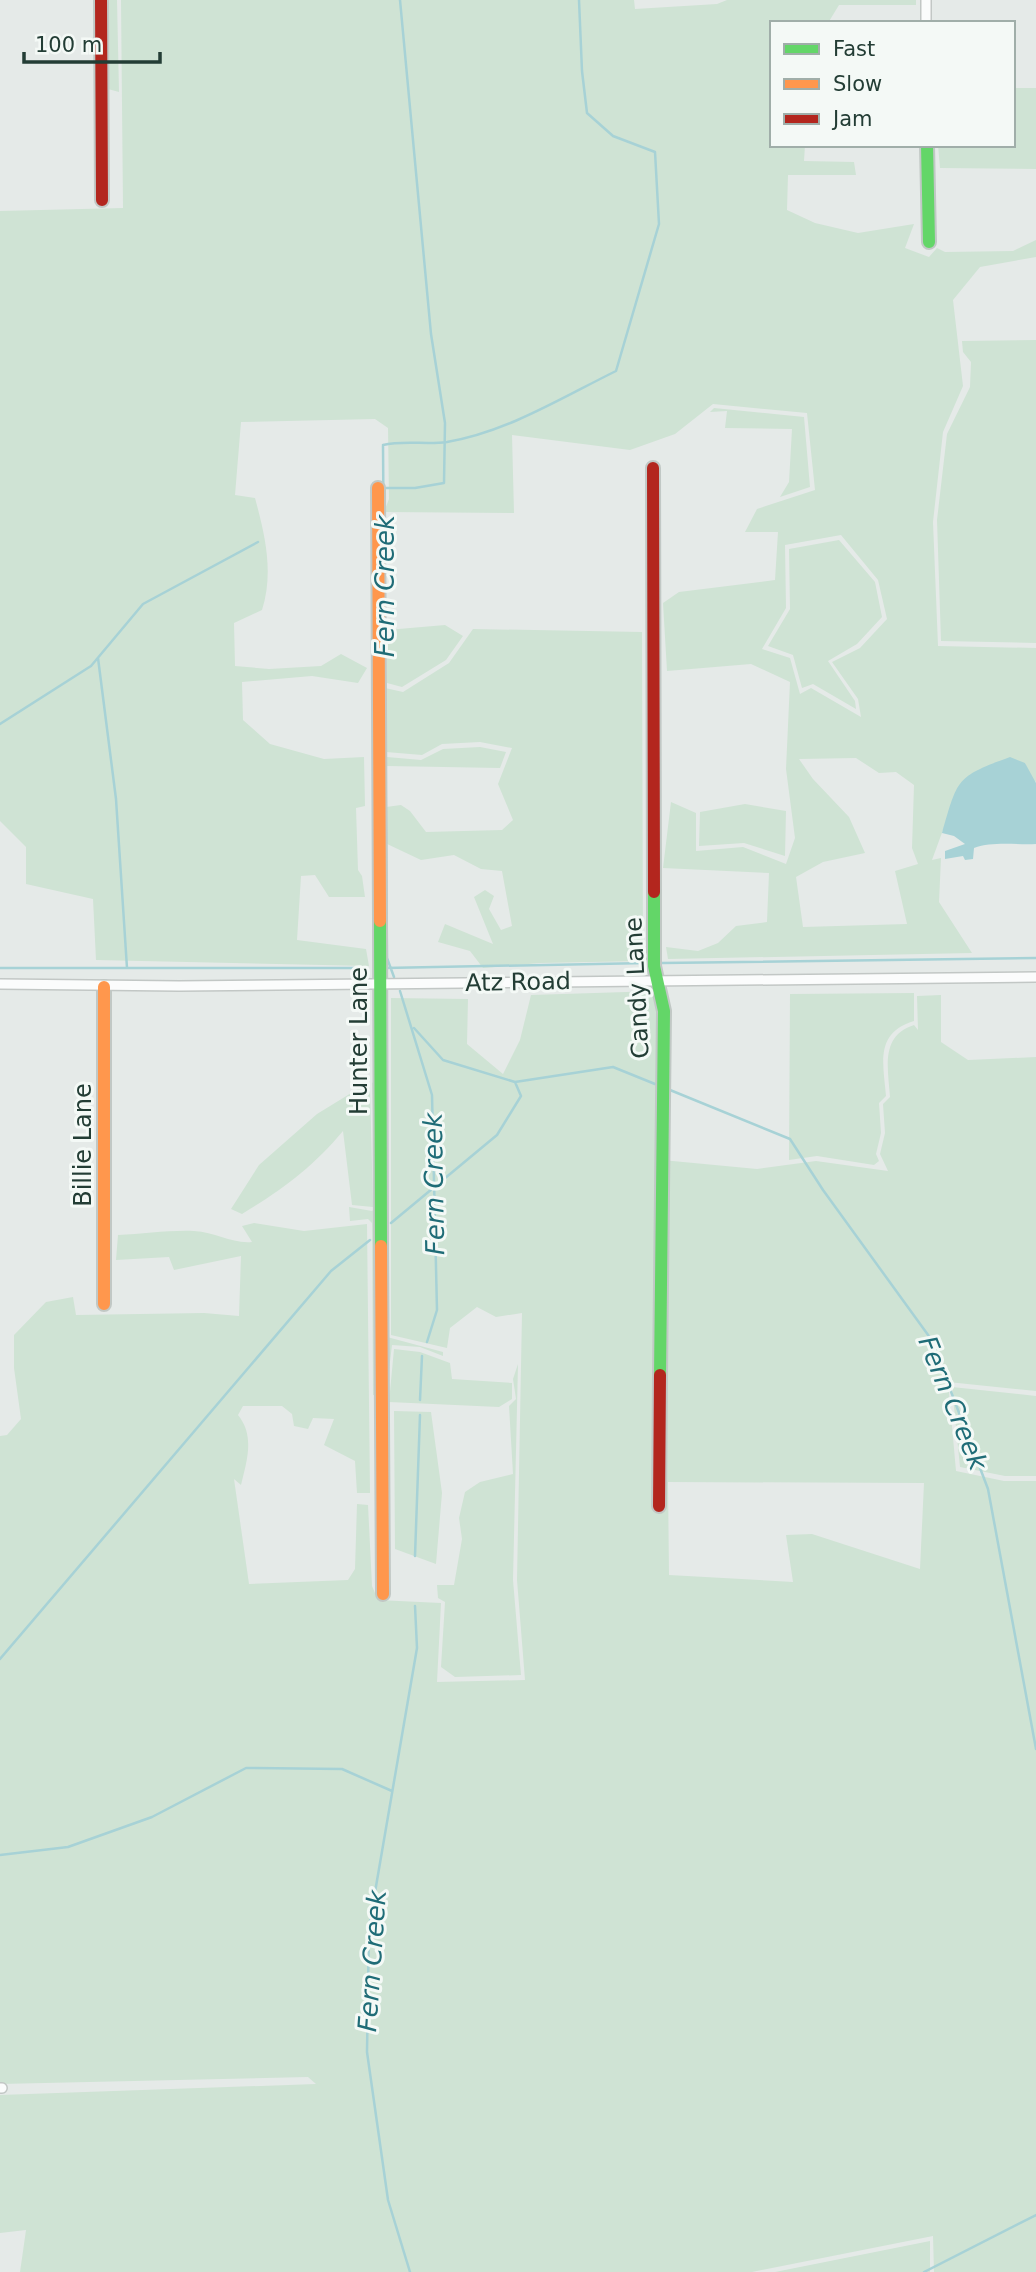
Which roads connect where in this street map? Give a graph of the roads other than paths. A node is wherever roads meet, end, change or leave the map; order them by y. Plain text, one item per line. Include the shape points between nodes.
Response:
1 (101, 0) edge
2 (926, 0) edge
3 (926, 21) edge
4 (927, 147) edge
5 (102, 200) dead end
6 (929, 242) dead end
7 (653, 468) dead end
8 (378, 488) dead end
9 (1036, 977) edge
10 (655, 980) junction
11 (0, 984) edge
12 (380, 984) junction
13 (104, 987) junction
14 (104, 1304) dead end
15 (659, 1506) dead end
16 (383, 1594) dead end

1 - 5 street
2 - 3 street
4 - 6 street
7 - 10 street, Candy Lane
8 - 12 street, Hunter Lane
9 - 10 street, Atz Road
10 - 12 street, Atz Road
10 - 15 street, Candy Lane via 664,1011 665,1038
11 - 13 street, Atz Road
12 - 13 street, Atz Road
12 - 16 street, Hunter Lane
13 - 14 street, Billie Lane

